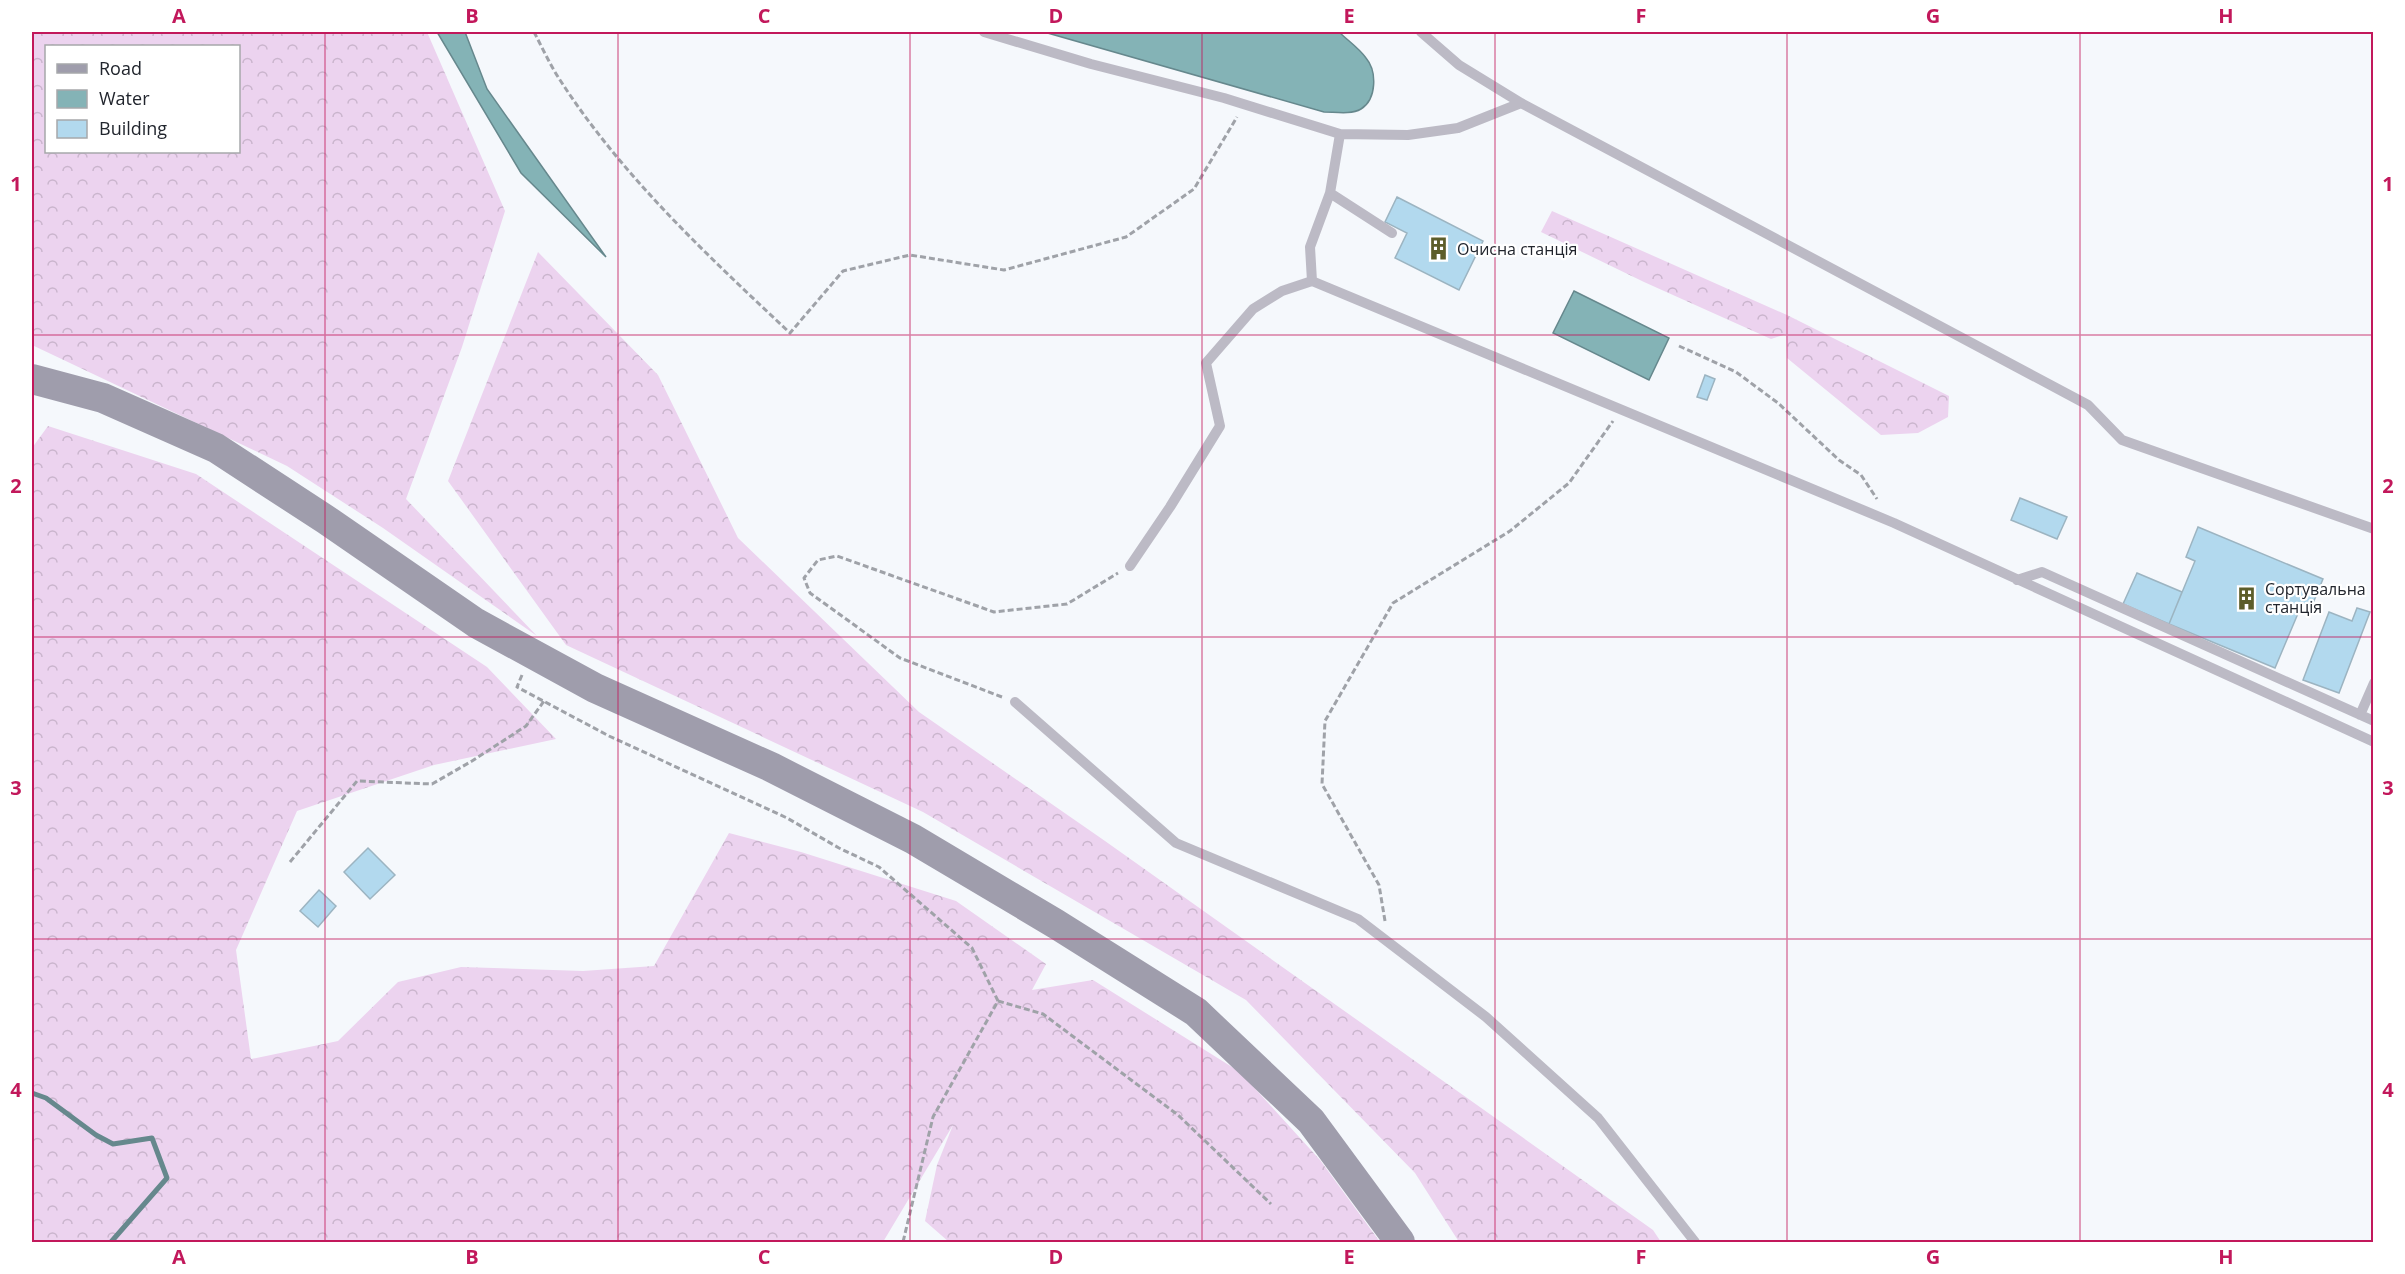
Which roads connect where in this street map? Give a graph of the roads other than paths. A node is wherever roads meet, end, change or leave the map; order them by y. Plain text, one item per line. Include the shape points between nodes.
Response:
1 (984, 32) edge
2 (1421, 32) edge
3 (1521, 103) junction
4 (1340, 135) junction
5 (1330, 194) junction
6 (1392, 233) dead end
7 (1312, 281) junction
8 (32, 379) edge
9 (2373, 529) edge
10 (1130, 566) road end
11 (2017, 580) junction
12 (2373, 683) edge
13 (1015, 702) road end
14 (2360, 715) junction
15 (2373, 721) edge
16 (2373, 742) edge
17 (1400, 1242) edge
18 (1695, 1242) edge

1 - 4 lane via 1244,104
2 - 3 lane via 1459,65
3 - 4 lane via 1458,128 1408,135
3 - 9 lane via 2088,405 2122,440
4 - 5 lane
5 - 6 lane
5 - 7 lane via 1310,247
7 - 10 lane via 1282,291 1253,309 1206,363 1220,426
7 - 11 lane via 1894,523
8 - 17 main road via 103,398 216,448 476,623 595,688 771,767 913,839 1196,1012 1311,1121
11 - 14 lane via 2042,572
11 - 16 lane
12 - 14 lane
13 - 18 lane via 1176,843 1358,919 1486,1017 1598,1118
14 - 15 lane

